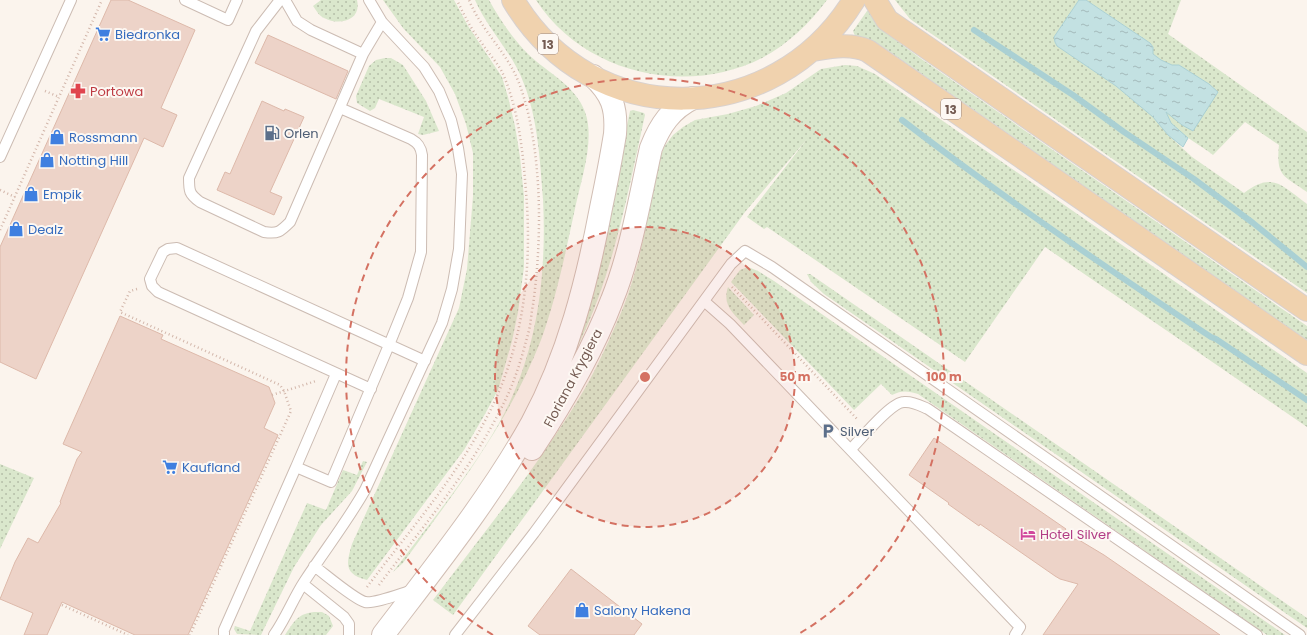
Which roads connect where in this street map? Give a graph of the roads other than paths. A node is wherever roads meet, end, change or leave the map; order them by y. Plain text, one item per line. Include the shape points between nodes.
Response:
1 (71, 0) edge
2 (185, 0) edge
3 (237, 0) edge
4 (280, 0) edge
5 (285, 0) edge
6 (369, 0) edge
7 (513, 0) edge
8 (854, 0) edge
9 (875, 0) edge
10 (382, 22) junction
11 (813, 50) junction
12 (363, 54) junction
13 (593, 76) junction
14 (693, 98) junction
15 (340, 108) junction
16 (0, 157) edge
17 (704, 301) junction
18 (1307, 310) edge
19 (390, 345) junction
20 (1307, 354) edge
21 (425, 361) junction
22 (336, 374) junction
23 (370, 389) junction
24 (851, 449) junction
25 (296, 467) junction
26 (314, 566) junction
27 (303, 584) junction
28 (418, 589) junction
29 (224, 635) edge
30 (274, 635) edge
31 (349, 635) edge
32 (383, 635) edge
33 (455, 635) edge
34 (1015, 635) edge
35 (1257, 635) edge
36 (1300, 635) edge

1 - 16 lane
2 - 3 lane via 228,20
4 - 15 lane via 256,31 206,140 189,178 192,196 264,232 275,234 282,230 290,222
5 - 12 lane via 297,21 310,30
6 - 10 lane
7 - 13 main road, 13 via 544,40 569,62
8 - 11 main road, 13 via 836,26
9 - 18 main road via 887,20
10 - 12 lane
10 - 21 lane via 424,67 439,91 451,120 462,174 459,249 452,289 442,323
11 - 14 main road, 13 via 787,69 757,84 726,94
11 - 20 main road, 13 via 843,46 868,51
12 - 15 lane
13 - 14 main road, 13 via 644,95
13 - 28 street, Floriana Krygiera via 610,97 616,124 595,241 575,319 557,368 532,422 503,470
14 - 28 street, Floriana Krygiera via 668,116 655,137 620,275 586,359 543,432 470,536
15 - 19 lane via 411,139 421,148 421,252 408,298
17 - 24 lane via 730,324
17 - 33 lane
17 - 36 lane via 731,264 745,251
19 - 21 lane
19 - 22 lane via 177,248 163,252 150,279 158,292
19 - 23 lane
21 - 26 lane via 365,490
22 - 23 lane
22 - 25 lane
23 - 25 lane via 331,482
24 - 34 lane via 1020,627
24 - 35 lane via 892,406 904,402 915,403 928,409
25 - 29 lane
26 - 27 lane
26 - 28 lane via 362,600 379,601
27 - 30 lane
27 - 31 lane via 344,617 349,624
28 - 32 street, Floriana Krygiera

